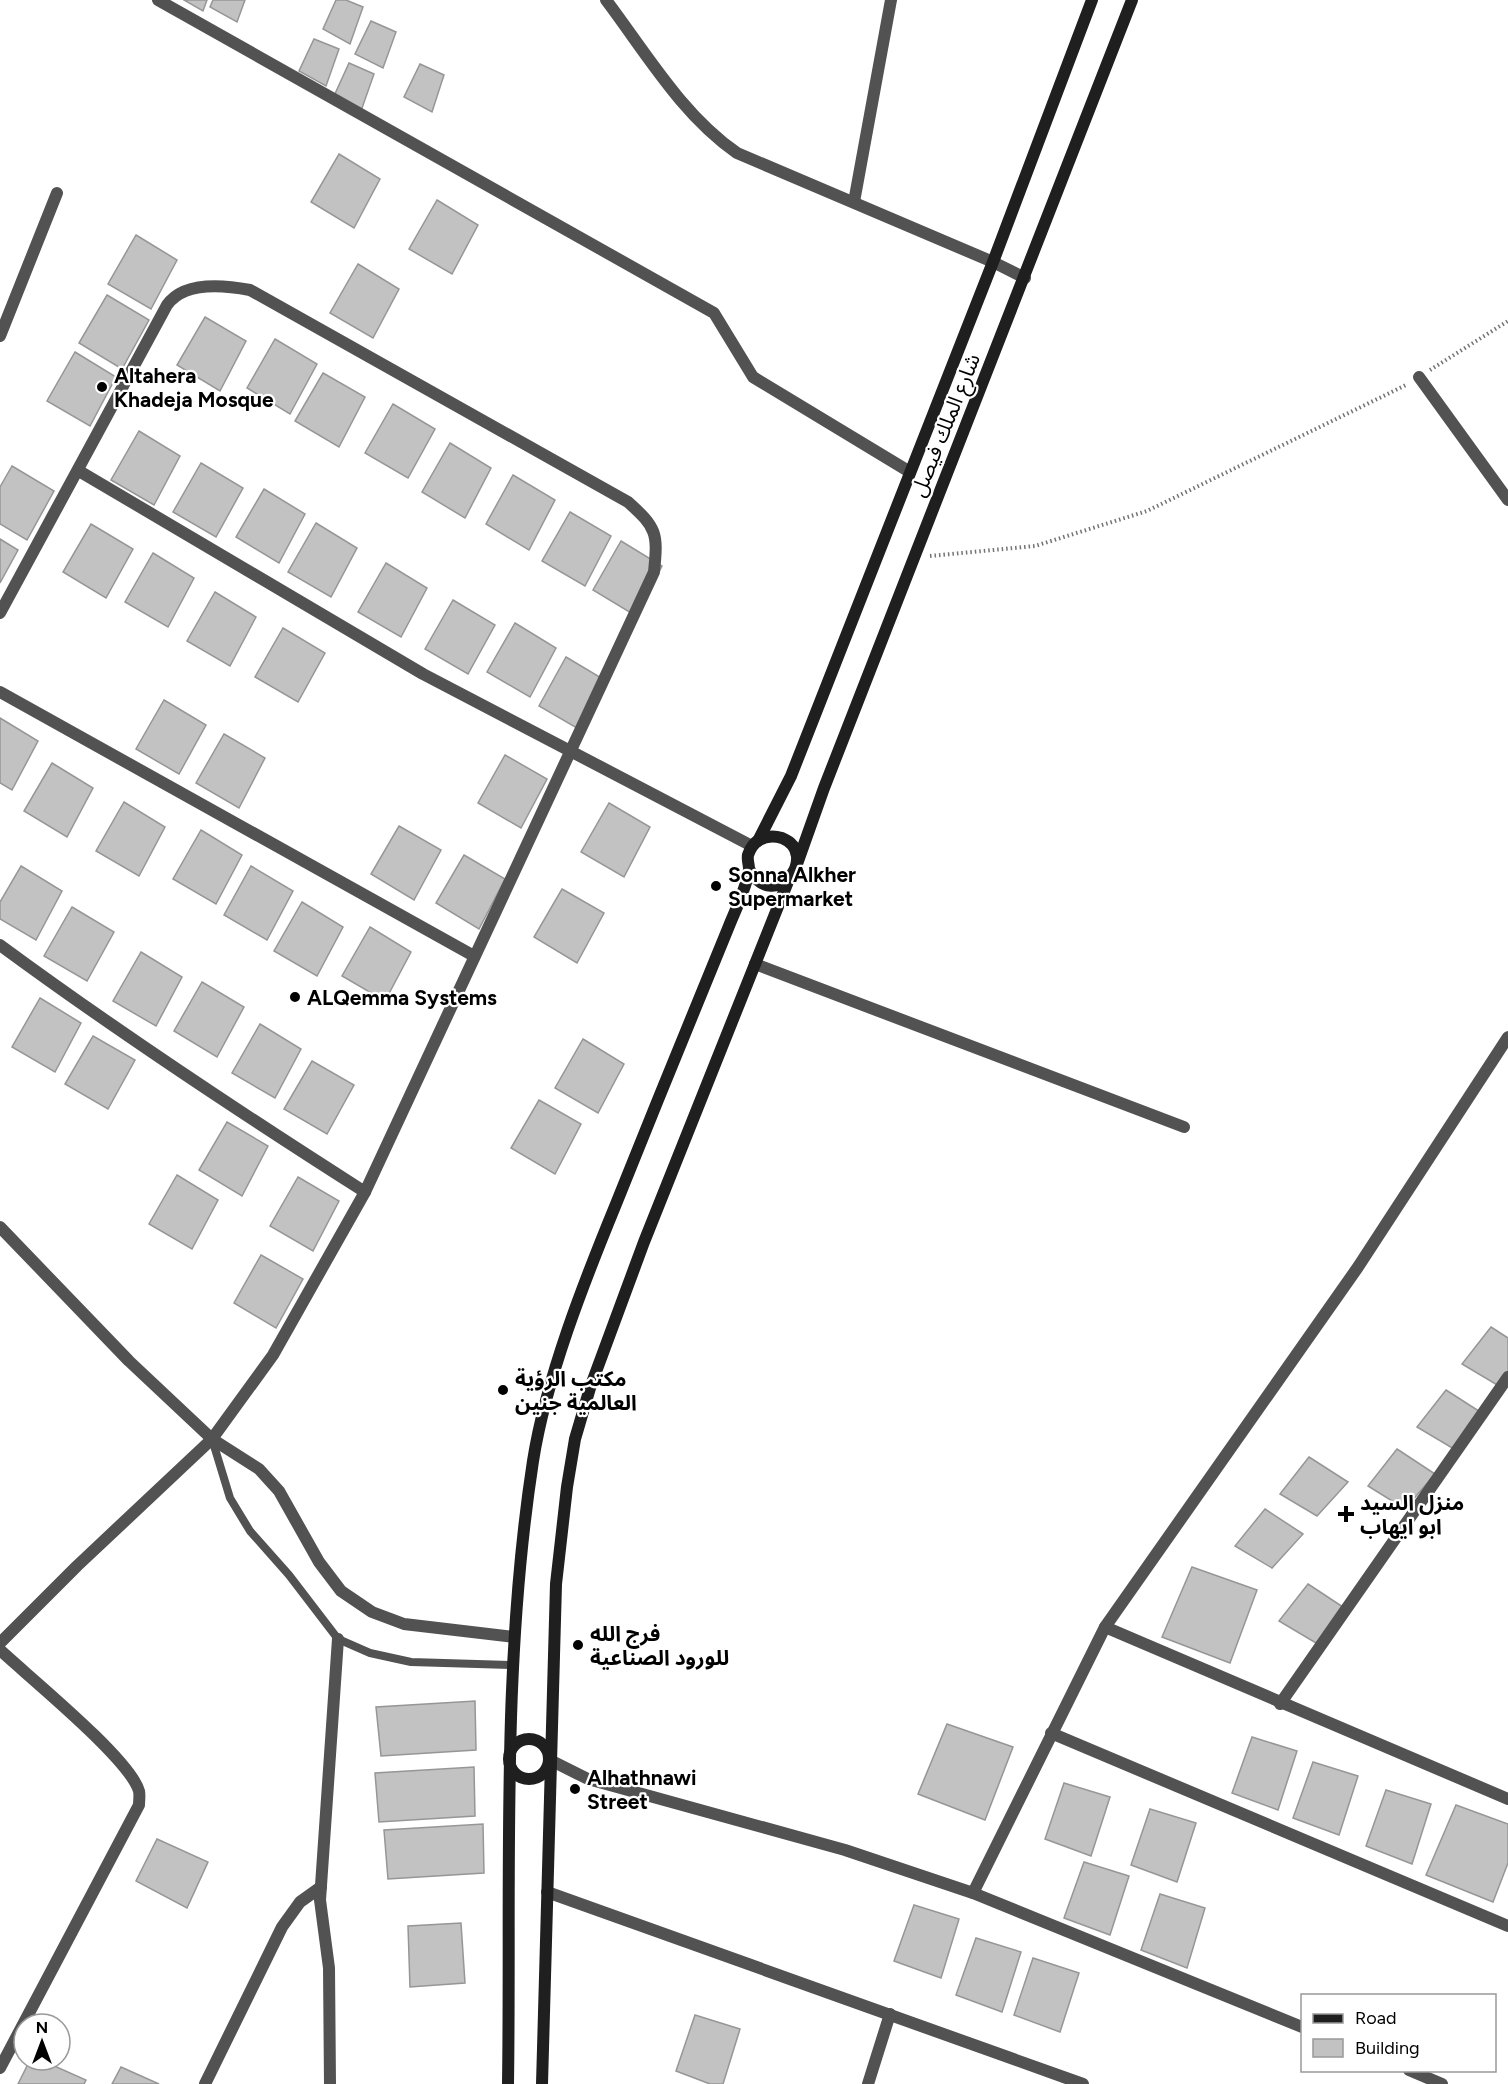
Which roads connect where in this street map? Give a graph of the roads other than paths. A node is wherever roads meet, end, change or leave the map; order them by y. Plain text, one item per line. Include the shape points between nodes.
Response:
1 (158, 0) edge
2 (606, 0) edge
3 (891, 0) edge
4 (1092, 0) edge
5 (1132, 0) edge
6 (57, 193) dead end
7 (854, 202) junction
8 (993, 262) junction
9 (1024, 278) junction
10 (0, 336) edge
11 (1419, 377) road end
12 (79, 471) junction
13 (910, 472) junction
14 (1508, 500) edge
15 (0, 613) edge
16 (0, 692) edge
17 (570, 753) junction
18 (755, 844) junction
19 (797, 865) junction
20 (749, 869) junction
21 (789, 879) junction
22 (0, 945) edge
23 (474, 956) junction
24 (755, 964) junction
25 (1508, 1037) edge
26 (1184, 1127) dead end
27 (365, 1192) junction
28 (0, 1227) edge
29 (1508, 1377) edge
30 (212, 1439) junction
31 (1105, 1627) junction
32 (514, 1637) junction
33 (338, 1639) junction
34 (0, 1643) edge
35 (0, 1650) edge
36 (512, 1665) junction
37 (1280, 1704) junction
38 (1051, 1733) junction
39 (509, 1757) junction
40 (550, 1760) junction
41 (1508, 1799) edge
42 (321, 1887) junction
43 (547, 1892) junction
44 (973, 1893) junction
45 (1508, 1926) edge
46 (890, 2014) junction
47 (1301, 2027) edge
48 (0, 2068) edge
49 (1414, 2072) edge
50 (1440, 2083) edge
51 (205, 2084) edge
52 (330, 2084) edge
53 (508, 2084) edge
54 (542, 2084) edge
55 (868, 2084) edge
56 (1083, 2084) edge

1 - 13 street via 714,312 753,378
2 - 7 street via 711,135 737,153
3 - 7 street
4 - 8 main road, شارع الملك فيصل
5 - 9 main road, شارع الملك فيصل
6 - 10 street
7 - 8 street
8 - 9 street
8 - 13 main road, شارع الملك فيصل
9 - 19 main road, شارع الملك فيصل
11 - 14 street
12 - 15 street
12 - 17 street via 423,674
12 - 17 street via 170,301 184,291 225,285 250,290 628,502 652,523 654,572
13 - 18 main road, شارع الملك فيصل via 791,776
16 - 23 street
17 - 18 street
17 - 23 street
18 - 19 main road via 773,836 788,842 794,849
18 - 20 main road via 747,862
19 - 21 main road
20 - 21 main road via 766,885 783,884
20 - 32 main road via 585,1281 557,1369 533,1460
21 - 24 main road
22 - 27 street
23 - 27 street
24 - 26 street
24 - 40 main road via 606,1338 575,1439 556,1584
25 - 31 street via 1358,1267
27 - 30 street via 273,1355
28 - 30 street
29 - 37 street
30 - 32 street via 259,1469 279,1491 319,1562 341,1591 372,1612 404,1624
30 - 33 lane via 230,1498 250,1531
30 - 34 street
31 - 37 street
31 - 38 street
32 - 36 main road
33 - 36 lane via 370,1653 411,1662
33 - 42 street
35 - 48 street via 109,1749 139,1791 139,1805
36 - 39 main road
37 - 41 street
38 - 44 street
38 - 45 street
39 - 40 main road via 516,1745 528,1739 541,1743
39 - 40 main road via 516,1774 527,1779 545,1772
39 - 53 main road
40 - 43 main road
40 - 44 street via 588,1779 845,1850
42 - 51 street via 300,1902 282,1926
42 - 52 street via 329,1968
43 - 46 street
43 - 54 main road
44 - 47 street
46 - 55 street
46 - 56 street
49 - 50 street

